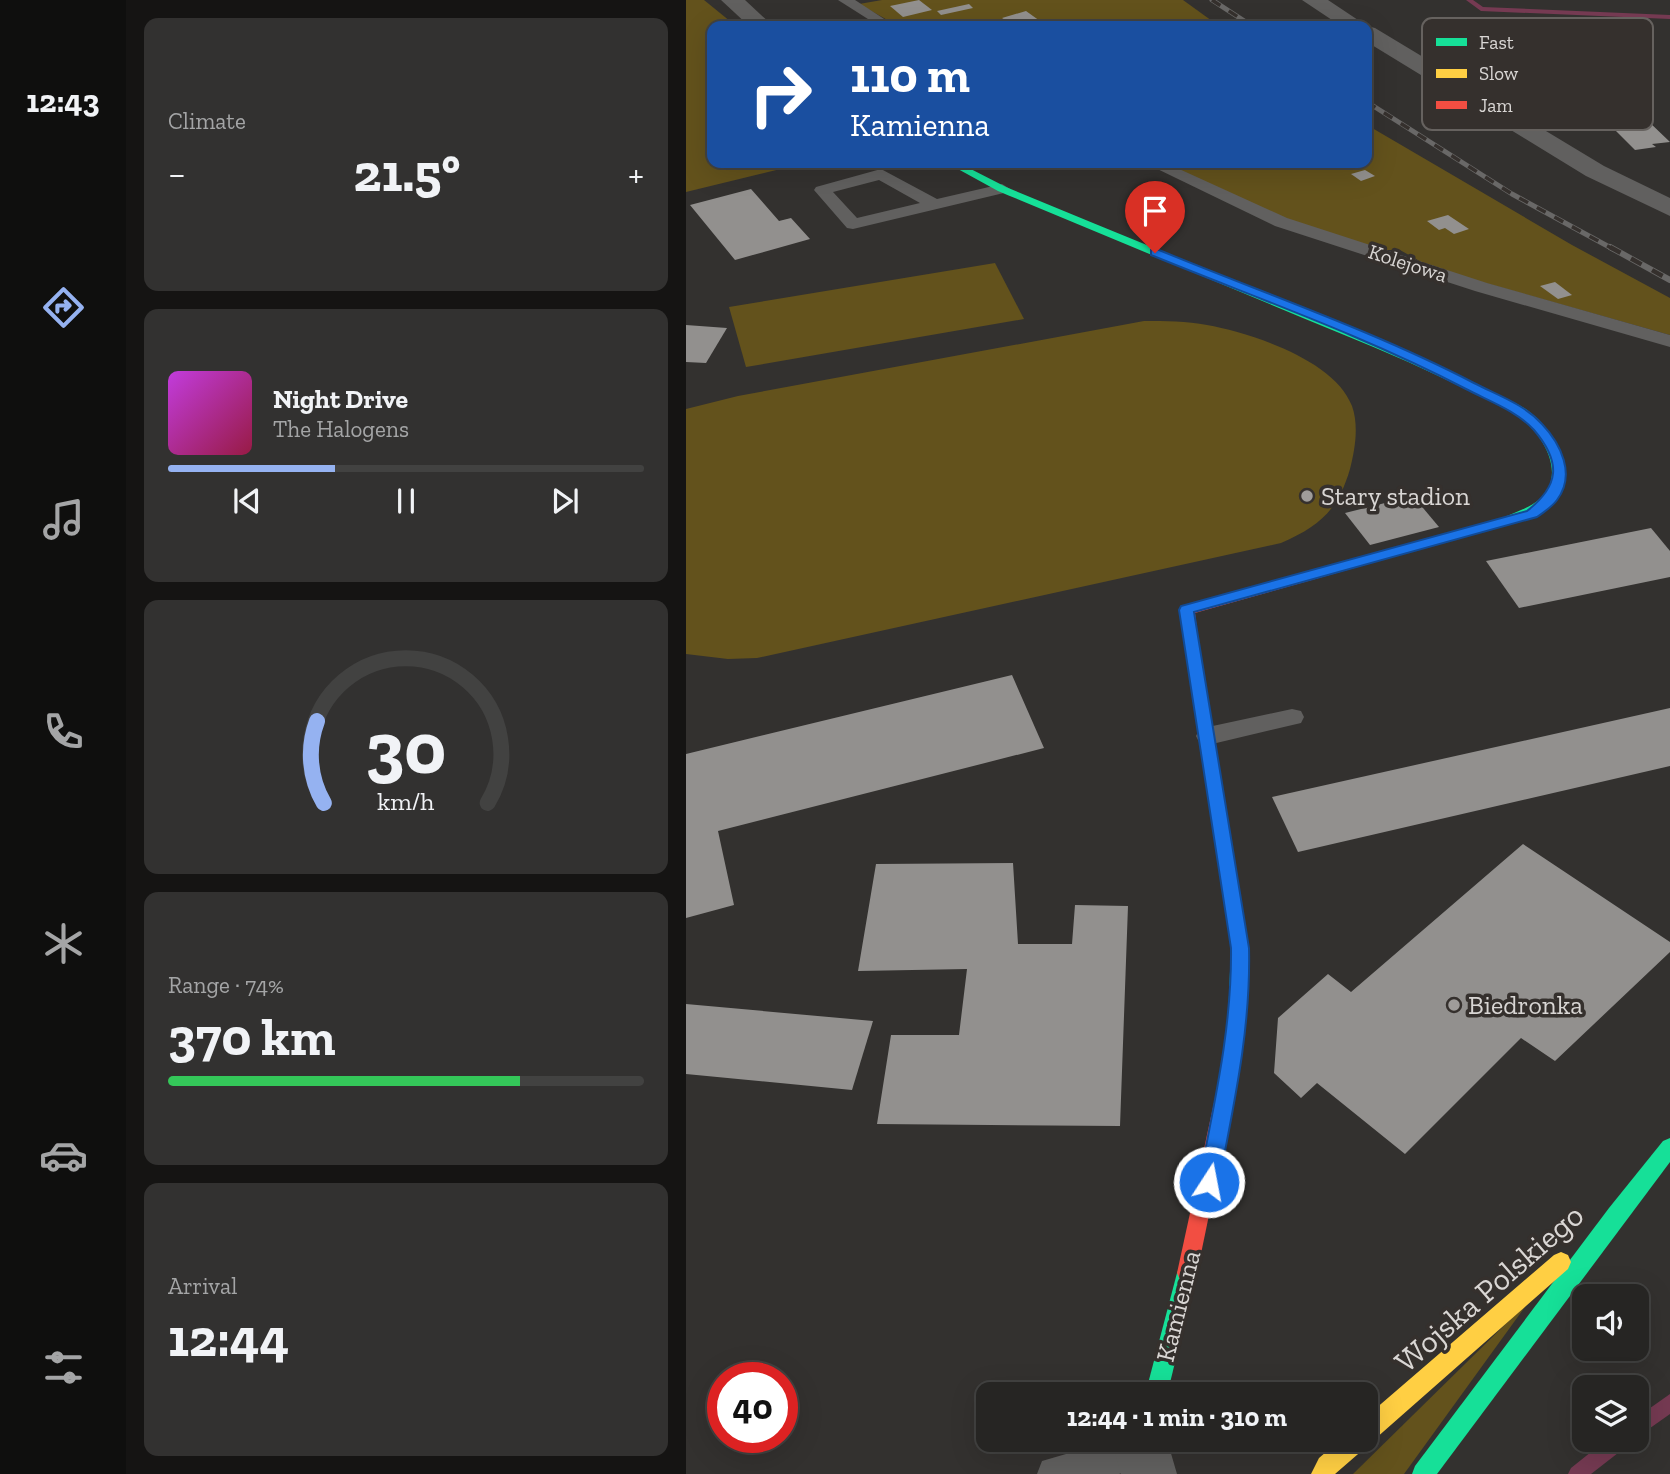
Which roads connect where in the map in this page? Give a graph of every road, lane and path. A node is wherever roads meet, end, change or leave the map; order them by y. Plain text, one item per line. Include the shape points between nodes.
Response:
1 (732, 0) edge
2 (845, 0) edge
3 (1313, 0) edge
4 (756, 21) edge
5 (880, 21) edge
6 (1348, 21) edge
7 (1372, 36) edge
8 (1422, 66) edge
9 (1527, 130) edge
10 (961, 168) edge
11 (1164, 168) edge
12 (1002, 190) junction
13 (937, 206) junction
14 (1670, 208) edge
15 (1670, 341) edge
16 (1292, 717) dead end
17 (1208, 736) junction
18 (1670, 1146) edge
19 (1616, 1215) junction
20 (1159, 1382) edge
21 (1378, 1422) edge
22 (1343, 1452) edge
23 (1145, 1455) edge
24 (1055, 1474) edge
25 (1322, 1474) edge
26 (1423, 1474) edge

1 - 4 street
2 - 5 lane
3 - 6 street
7 - 8 street
9 - 14 street
10 - 12 street, Kamienna
11 - 15 lane, Kolejowa via 1281,222 1481,287
12 - 13 lane
12 - 17 street, Kamienna via 1436,368 1522,412 1538,427 1558,461 1560,479 1552,498 1532,514 1187,610
13 - 13 lane via 853,224 822,190 881,174
16 - 17 lane
17 - 20 street, Kamienna via 1240,948 1241,988 1234,1054 1209,1182
18 - 19 street, Wojska Polskiego
19 - 21 street, Wojska Polskiego
19 - 26 street, Wojska Polskiego
22 - 25 street
23 - 24 lane

